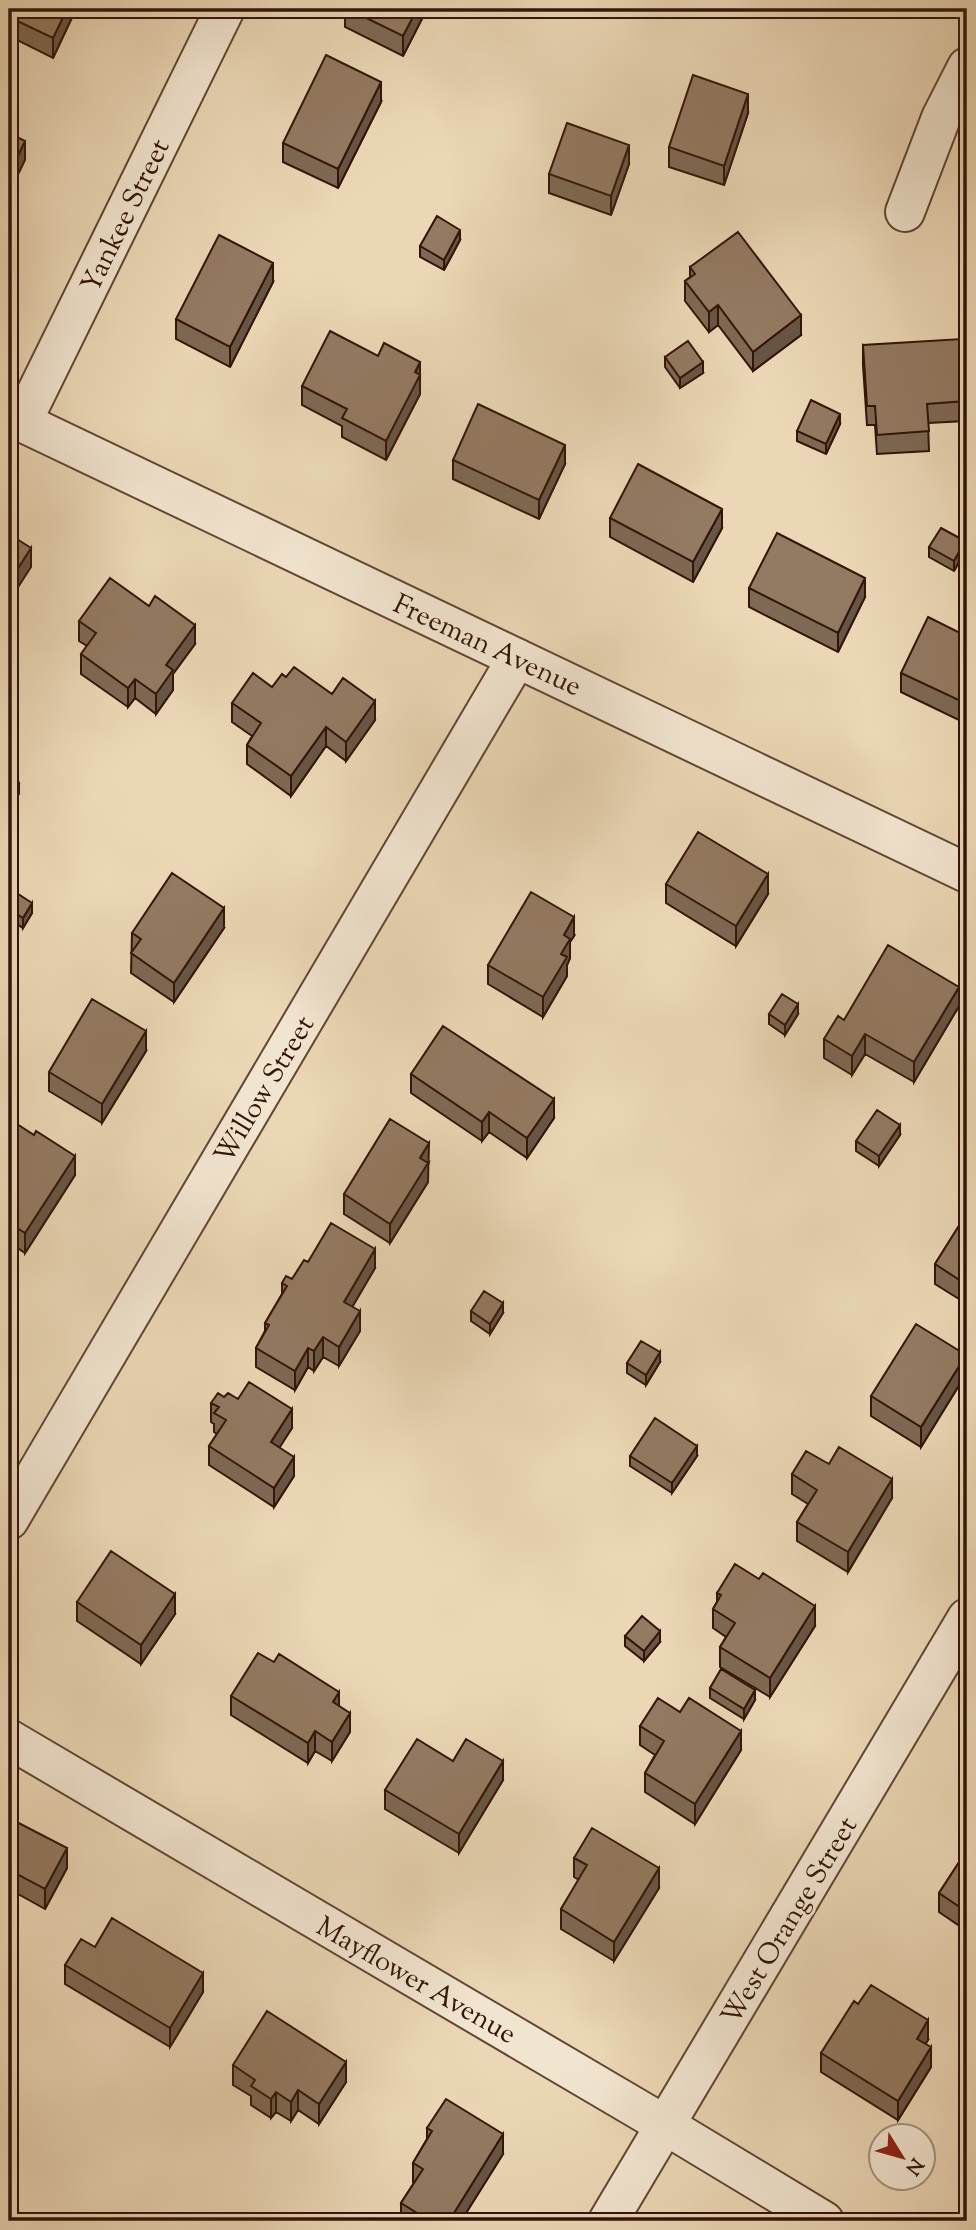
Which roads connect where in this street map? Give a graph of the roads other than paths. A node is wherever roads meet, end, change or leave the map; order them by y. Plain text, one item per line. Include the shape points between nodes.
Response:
1 (225, 9) edge
2 (967, 67) edge
3 (905, 212) dead end
4 (16, 419) edge
5 (517, 658) junction
6 (967, 873) edge
7 (9, 1520) edge
8 (967, 1618) edge
9 (9, 1739) edge
10 (665, 2125) junction
11 (608, 2221) edge
12 (824, 2221) edge

1 - 4 street, Yankee Street
2 - 3 street
4 - 5 street, Freeman Avenue
5 - 6 street, Freeman Avenue
5 - 7 street, Willow Street
8 - 10 street, West Orange Street
9 - 10 street, Mayflower Avenue
10 - 11 street, West Orange Street
10 - 12 street, Mayflower Avenue

